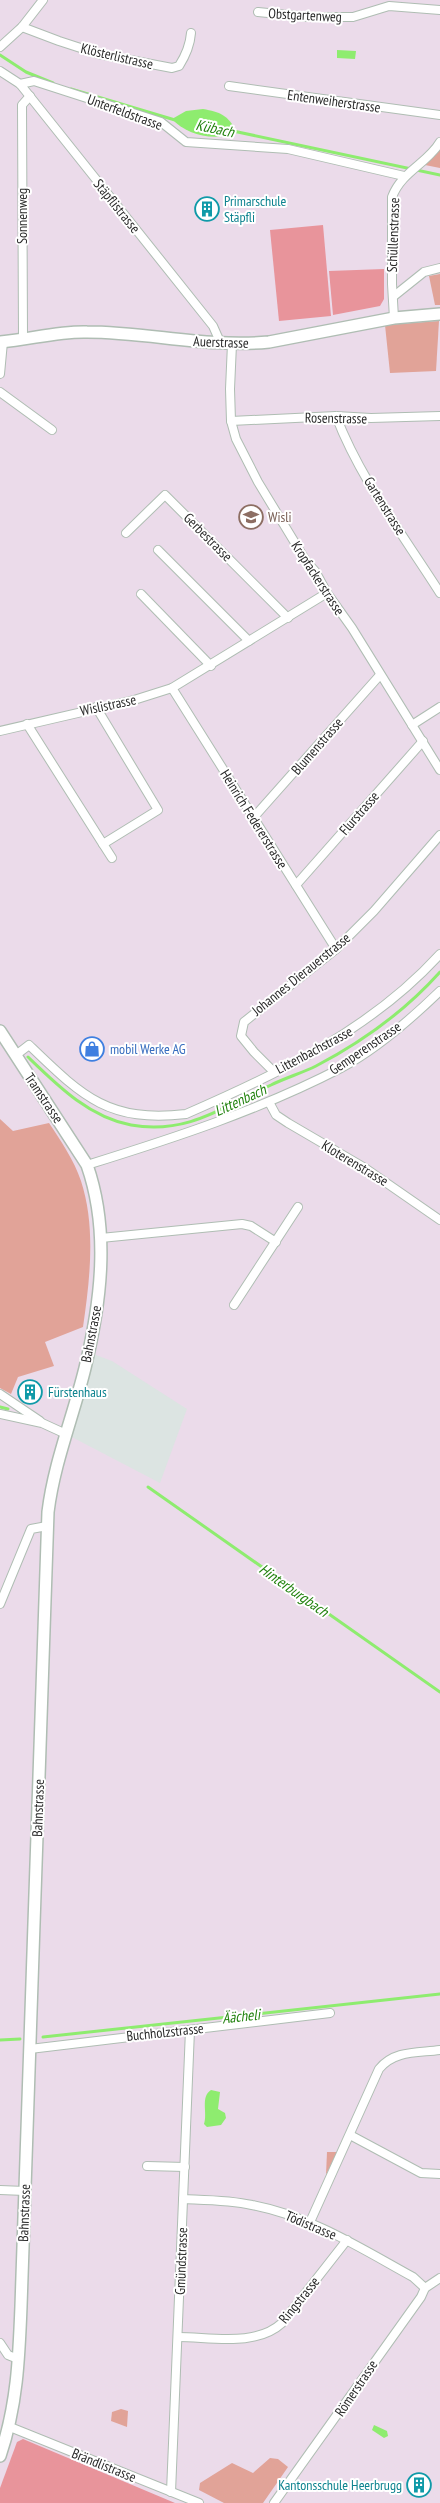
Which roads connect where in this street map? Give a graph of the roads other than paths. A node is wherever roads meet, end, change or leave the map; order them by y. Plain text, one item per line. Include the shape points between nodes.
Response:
1 (43, 0) edge
2 (440, 10) edge
3 (258, 12) dead end
4 (22, 26) junction
5 (191, 33) dead end
6 (0, 47) edge
7 (3, 72) edge
8 (20, 84) junction
9 (228, 86) dead end
10 (30, 96) junction
11 (440, 115) edge
12 (440, 142) edge
13 (406, 175) junction
14 (440, 268) edge
15 (394, 296) junction
16 (440, 314) edge
17 (394, 318) junction
18 (23, 338) junction
19 (1, 342) edge
20 (227, 344) junction
21 (0, 374) edge
22 (0, 392) edge
23 (336, 416) junction
24 (440, 416) edge
25 (231, 421) junction
26 (52, 430) dead end
27 (126, 533) dead end
28 (158, 550) dead end
29 (327, 593) junction
30 (440, 593) edge
31 (141, 594) dead end
32 (288, 618) junction
33 (249, 641) junction
34 (211, 666) junction
35 (380, 675) junction
36 (172, 688) junction
37 (440, 707) edge
38 (96, 708) junction
39 (27, 724) junction
40 (412, 725) junction
41 (0, 731) edge
42 (423, 742) junction
43 (440, 770) edge
44 (254, 817) junction
45 (440, 835) edge
46 (102, 844) junction
47 (112, 858) dead end
48 (296, 885) junction
49 (336, 949) junction
50 (440, 954) edge
51 (440, 992) edge
52 (0, 1031) edge
53 (16, 1056) junction
54 (274, 1072) junction
55 (270, 1104) junction
56 (87, 1165) junction
57 (298, 1207) dead end
58 (440, 1220) edge
59 (101, 1238) junction
60 (276, 1242) junction
61 (234, 1305) dead end
62 (0, 1394) edge
63 (0, 1414) edge
64 (42, 1422) junction
65 (66, 1434) junction
66 (47, 1526) junction
67 (0, 1604) edge
68 (330, 2013) dead end
69 (190, 2030) junction
70 (30, 2049) junction
71 (440, 2050) edge
72 (350, 2135) junction
73 (147, 2166) dead end
74 (185, 2167) junction
75 (440, 2174) edge
76 (0, 2190) edge
77 (25, 2191) junction
78 (183, 2199) junction
79 (310, 2222) junction
80 (347, 2240) junction
81 (440, 2278) edge
82 (424, 2288) junction
83 (178, 2337) junction
84 (0, 2343) edge
85 (18, 2359) junction
86 (10, 2427) junction
87 (0, 2456) edge
88 (171, 2492) junction
89 (199, 2503) edge
90 (274, 2503) edge

1 - 4 street
2 - 3 street, Obstgartenweg via 389,6 353,17
4 - 5 street, Klösterlistrasse via 99,54 172,68 183,60
4 - 6 street
7 - 8 street, Stäpflistrasse
8 - 10 street, Stäpflistrasse
8 - 13 street, Unterfeldstrasse via 34,81 161,122 186,142 288,149
9 - 11 street, Entenweiherstrasse
10 - 18 street, Sonnenweg via 22,105
10 - 20 street, Stäpflistrasse
12 - 13 street, Schüllenstrasse
13 - 15 street, Schüllenstrasse via 392,197
14 - 15 street via 424,272
15 - 17 street, Schüllenstrasse
16 - 17 main road, Auerstrasse
17 - 20 main road, Auerstrasse via 269,342
18 - 19 main road, Auerstrasse
18 - 20 main road, Auerstrasse via 87,332
19 - 21 street
20 - 25 street, Kropfackerstrasse
22 - 26 street
23 - 24 street, Rosenstrasse
23 - 25 street, Rosenstrasse
23 - 30 street, Gartenstrasse via 367,477
25 - 29 street, Kropfackerstrasse via 243,456
27 - 32 street, Gerbestrasse via 165,495
28 - 33 street
29 - 32 street, Wislistrasse
29 - 35 street, Kropfackerstrasse
31 - 34 street
32 - 33 street, Wislistrasse
33 - 34 street, Wislistrasse
34 - 36 street, Wislistrasse
35 - 40 street, Kropfackerstrasse
35 - 44 street, Blumenstrasse
36 - 38 street, Wislistrasse
36 - 44 street, Heinrich Federerstrasse
37 - 40 street
38 - 39 street, Wislistrasse
38 - 46 street via 160,813
39 - 41 street, Wislistrasse
39 - 46 street
40 - 42 street, Kropfackerstrasse
42 - 43 street, Kropfackerstrasse
42 - 48 street, Flurstrasse
44 - 48 street, Heinrich Federerstrasse
45 - 49 street, Johannes Dierauerstrasse
46 - 47 street
48 - 49 street, Heinrich Federerstrasse
49 - 54 street, Johannes Dierauerstrasse via 244,1022 241,1036 245,1043
50 - 54 street, Littenbachstrasse via 398,996 355,1028
51 - 55 street, Gemperenstrasse via 375,1045 342,1067
52 - 53 main road, Tramstrasse
53 - 54 street, Littenbachstrasse via 29,1045 60,1075 96,1102 131,1115 160,1117 186,1114
53 - 56 main road, Tramstrasse
55 - 56 street, Gemperenstrasse
55 - 58 street, Kloterenstrasse via 288,1124 365,1168
56 - 59 main road, Bahnstrasse via 95,1189
57 - 60 street
59 - 60 street via 242,1224
59 - 65 main road, Bahnstrasse via 100,1283 93,1328
60 - 61 street
62 - 64 street
63 - 64 street
64 - 65 street
65 - 66 main road, Bahnstrasse via 53,1484
66 - 67 street via 31,1529
66 - 70 main road, Bahnstrasse
68 - 69 street, Buchholzstrasse
69 - 70 street, Buchholzstrasse
69 - 74 street, Gmündstrasse
70 - 77 main road, Bahnstrasse
71 - 72 street via 399,2055 385,2062
72 - 75 street via 421,2173
72 - 79 street
73 - 74 street
74 - 78 street, Gmündstrasse
76 - 77 street
77 - 85 main road, Bahnstrasse
78 - 79 street, Tödistrasse via 254,2205
78 - 83 street, Gmündstrasse
79 - 80 street, Tödistrasse
80 - 82 street, Tödistrasse via 414,2277
80 - 83 street, Ringstrasse via 282,2323 269,2333 254,2338
81 - 82 street, Römerstrasse
82 - 90 street, Römerstrasse via 421,2297
83 - 88 street, Gmündstrasse
84 - 85 street via 8,2355
85 - 86 main road, Bahnstrasse
86 - 87 main road, Bahnstrasse
86 - 88 street, Brändlistrasse
88 - 89 street, Brändlistrasse

